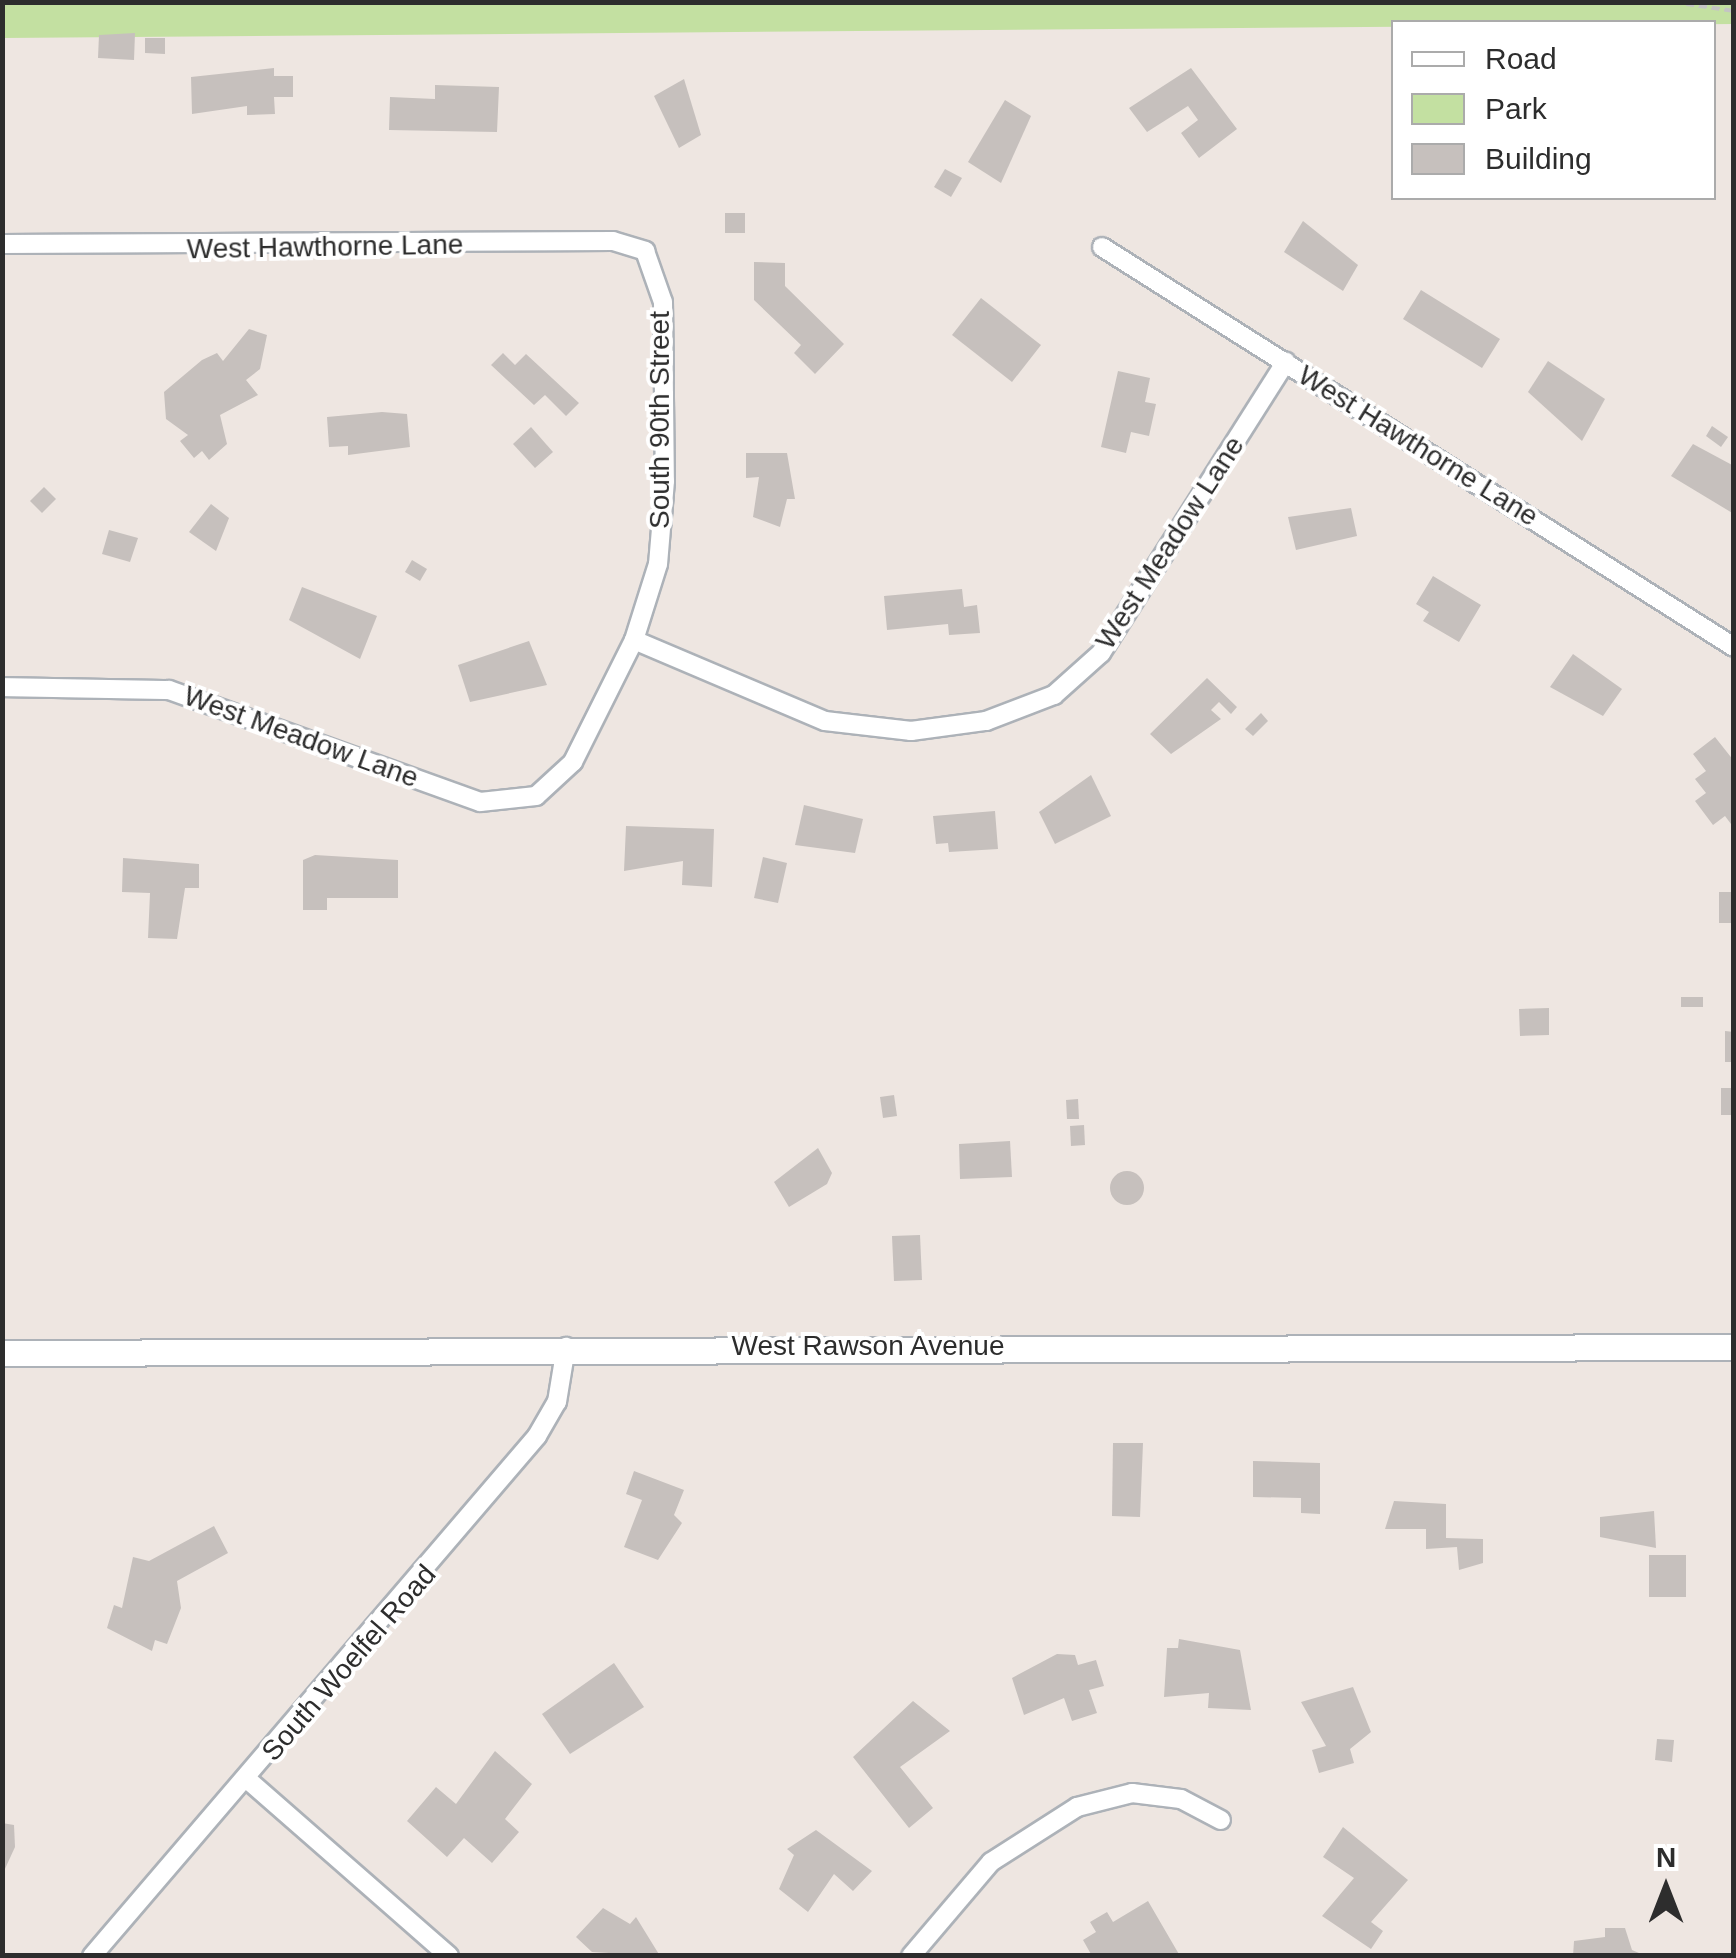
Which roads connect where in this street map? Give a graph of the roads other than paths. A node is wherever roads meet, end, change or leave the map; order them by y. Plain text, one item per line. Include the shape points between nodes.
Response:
1 (2, 244) edge
2 (1102, 247) dead end
3 (646, 252) joint
4 (1286, 362) junction
5 (634, 640) junction
6 (1734, 647) edge
7 (2, 686) edge
8 (536, 796) joint
9 (566, 1347) junction
10 (1734, 1347) edge
11 (2, 1353) edge
12 (248, 1780) junction
13 (1222, 1820) dead end
14 (92, 1956) edge
15 (449, 1956) edge
16 (911, 1956) edge

1 - 3 street, West Hawthorne Lane via 612,241
2 - 4 street, West Hawthorne Lane
3 - 5 street, South 90th Street via 663,302 665,480 658,564
4 - 5 street, West Meadow Lane via 1101,653 1054,695 986,721 911,731 825,721
4 - 6 street, West Hawthorne Lane
5 - 8 street, South 90th Street via 573,762
7 - 8 street, West Meadow Lane via 169,690 480,802
9 - 10 main road, West Rawson Avenue
9 - 11 main road, West Rawson Avenue
9 - 12 street, South Woelfel Road via 557,1402 536,1436
12 - 14 street, South Woelfel Road
12 - 15 street
13 - 16 street via 1181,1800 1132,1793 1076,1807 992,1862

